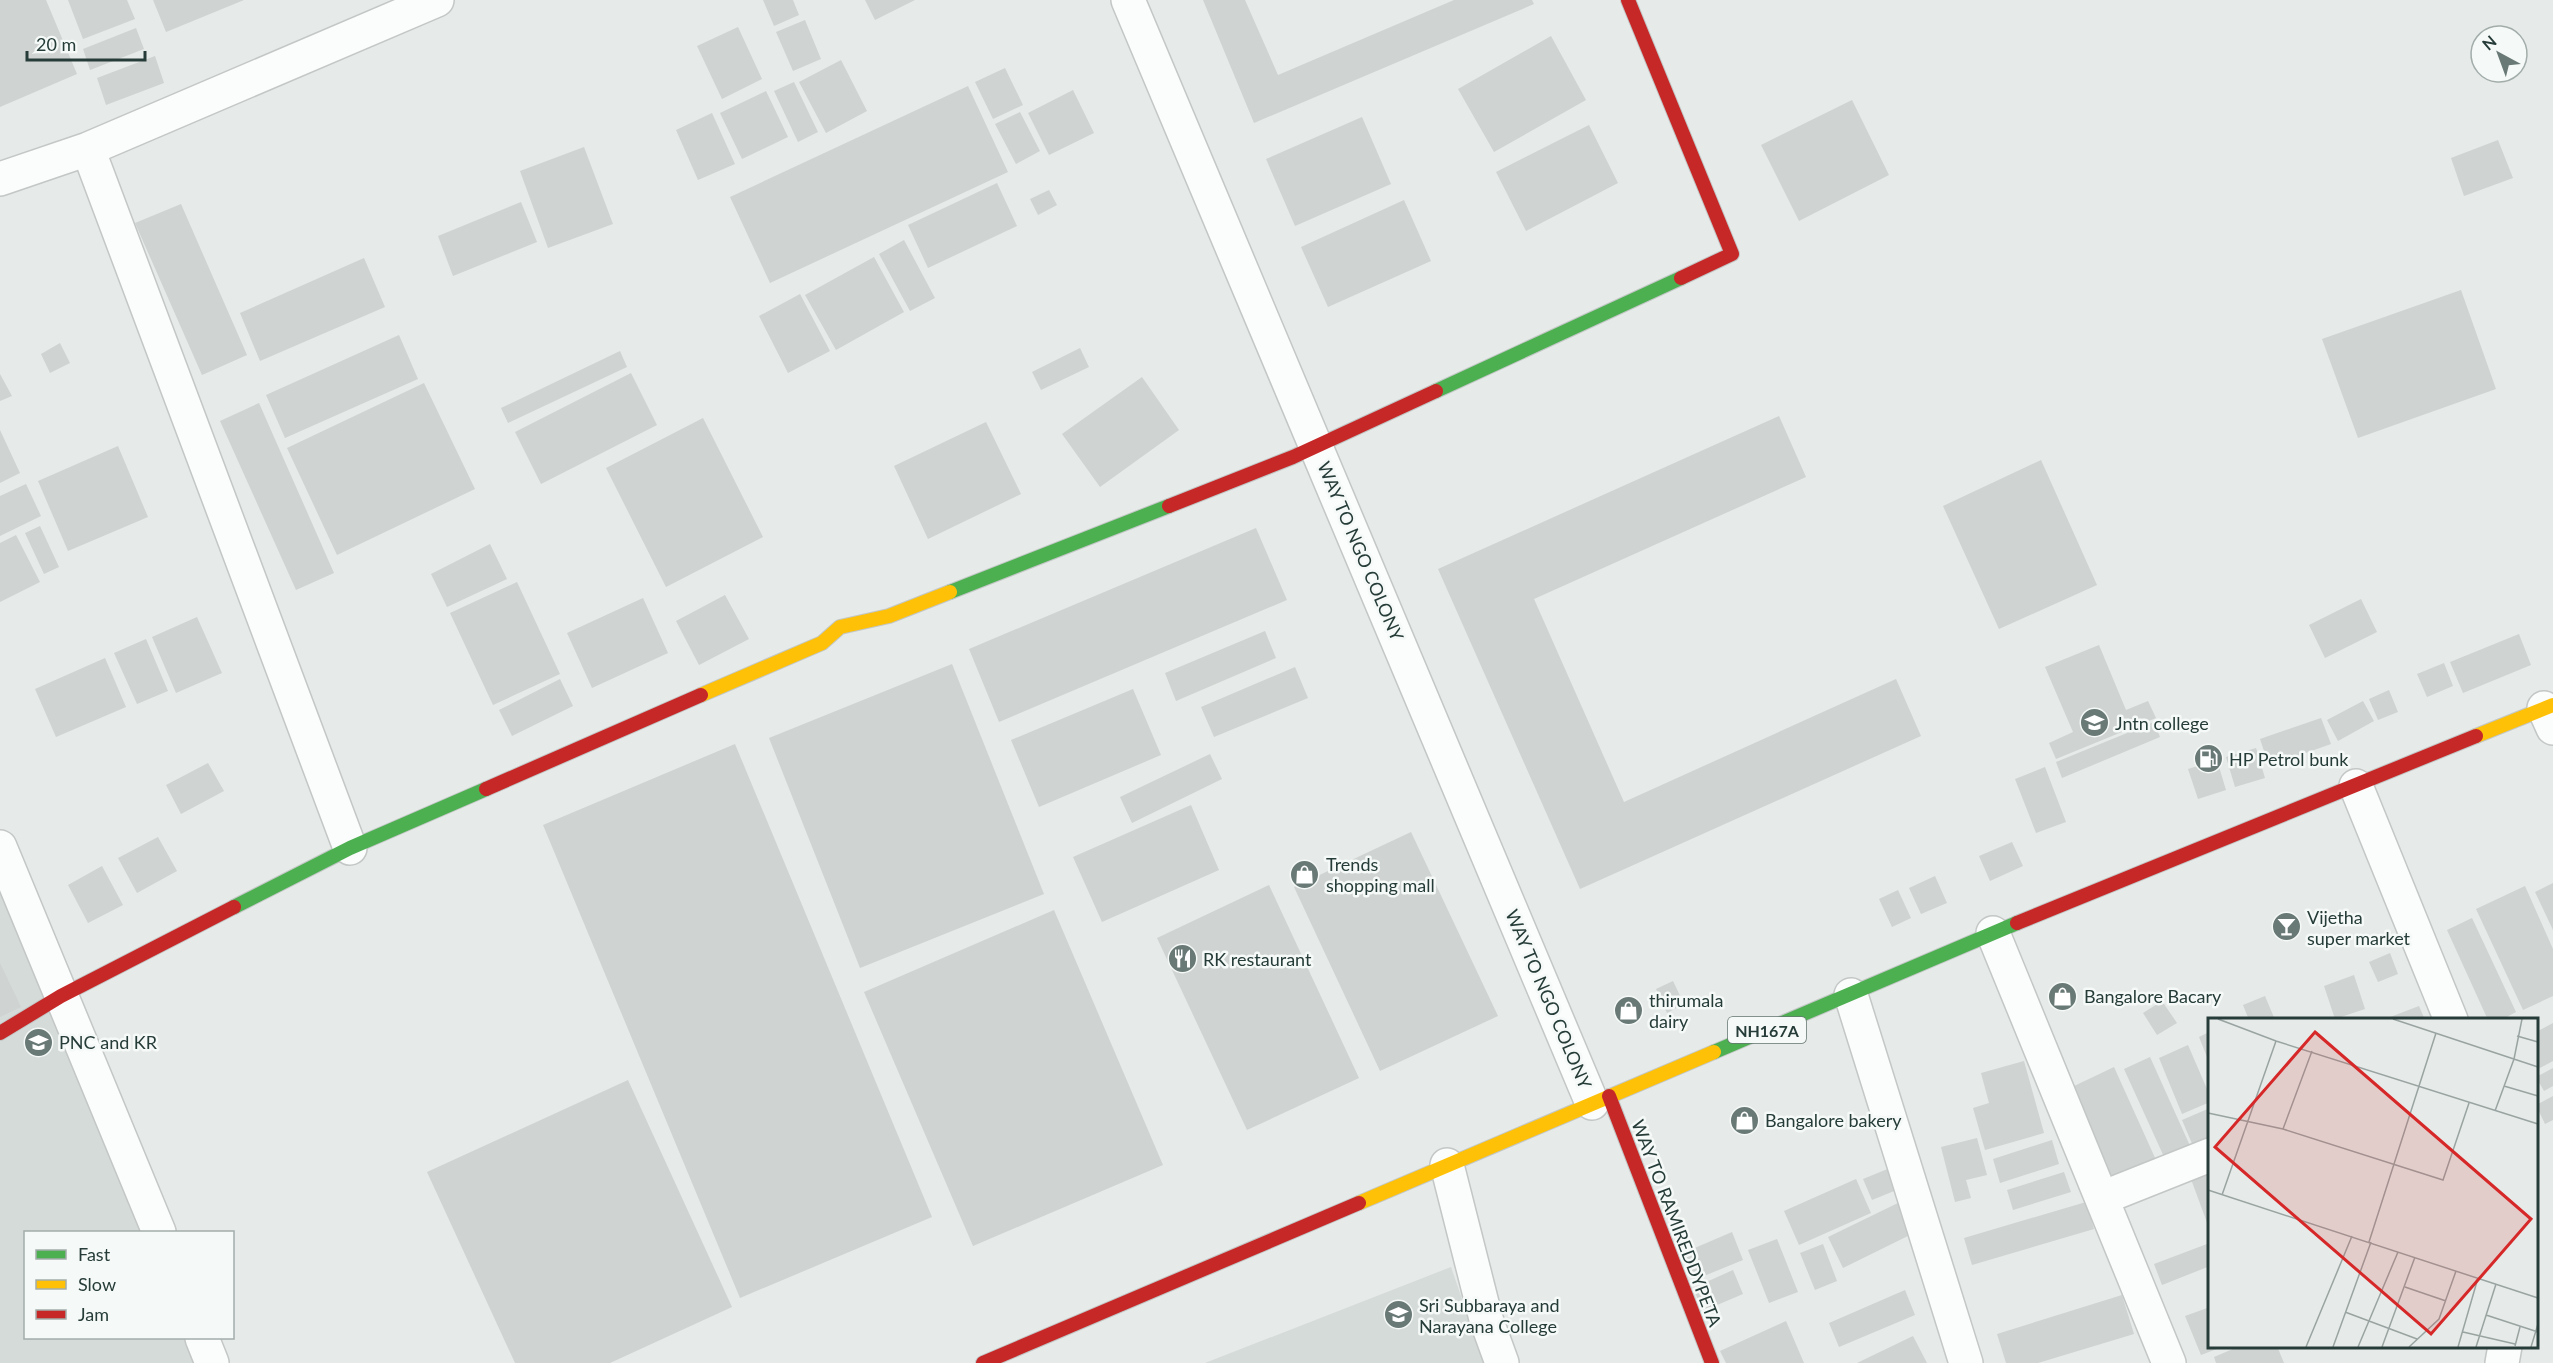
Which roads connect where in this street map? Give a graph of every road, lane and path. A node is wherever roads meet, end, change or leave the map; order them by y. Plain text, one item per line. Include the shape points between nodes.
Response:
1 (437, 0) edge
2 (1128, 0) edge
3 (1628, 0) edge
4 (88, 149) junction
5 (0, 178) edge
6 (1317, 445) junction
7 (2550, 714) edge
8 (2356, 786) junction
9 (0, 847) edge
10 (350, 848) junction
11 (1993, 933) junction
12 (1851, 995) junction
13 (61, 996) junction
14 (2450, 1018) edge
15 (0, 1033) edge
16 (1600, 1100) junction
17 (2208, 1156) edge
18 (1447, 1165) junction
19 (2102, 1198) junction
20 (158, 1231) edge
21 (202, 1339) edge
22 (2505, 1348) edge
23 (212, 1363) edge
24 (983, 1363) edge
25 (1502, 1363) edge
26 (1712, 1363) edge
27 (1966, 1363) edge
28 (2169, 1363) edge
29 (2502, 1363) edge

1 - 4 street
2 - 6 street, WAY TO NGO COLONY
3 - 6 main road via 1732,254
4 - 5 street
4 - 10 street
6 - 10 main road via 889,616 840,627 822,643
6 - 16 street, WAY TO NGO COLONY
7 - 8 main road, NH167A
8 - 11 main road, NH167A
8 - 14 street
9 - 13 street
10 - 13 main road
11 - 12 main road, NH167A
11 - 19 street
12 - 16 main road, NH167A
12 - 27 street
13 - 15 main road
13 - 20 street
16 - 18 main road, NH167A
16 - 26 main road, WAY TO RAMIREDDYPETA
17 - 19 street
18 - 24 main road, NH167A
18 - 25 street via 1486,1319
19 - 28 street
21 - 23 street
22 - 29 street

